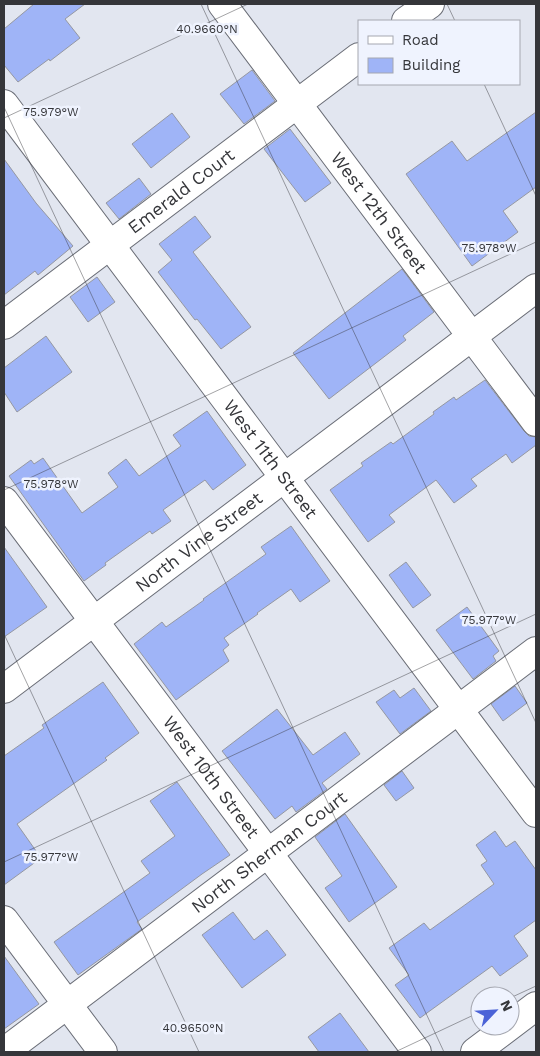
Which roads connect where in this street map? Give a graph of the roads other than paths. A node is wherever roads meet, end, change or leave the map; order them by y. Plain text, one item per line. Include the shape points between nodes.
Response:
1 (222, 4) edge
2 (430, 4) edge
3 (407, 20) edge
4 (358, 58) edge
5 (4, 104) edge
6 (297, 104) junction
7 (110, 245) junction
8 (536, 288) edge
9 (4, 325) edge
10 (472, 336) junction
11 (536, 422) edge
12 (284, 477) junction
13 (4, 501) edge
14 (94, 621) junction
15 (536, 652) edge
16 (4, 689) edge
17 (459, 710) junction
18 (536, 813) edge
19 (268, 854) junction
20 (4, 920) edge
21 (68, 1004) junction
22 (536, 1006) edge
23 (4, 1052) edge
24 (103, 1052) edge
25 (417, 1052) edge
26 (475, 1052) edge

1 - 6 street, West 12th Street
2 - 3 street
4 - 6 street, Emerald Court
5 - 7 street, West 11th Street
6 - 7 street, Emerald Court
6 - 10 street, West 12th Street
7 - 9 street, Emerald Court
7 - 12 street, West 11th Street
8 - 10 street, North Vine Street
10 - 11 street, West 12th Street
10 - 12 street, North Vine Street
12 - 14 street, North Vine Street
12 - 17 street, West 11th Street
13 - 14 street, West 10th Street
14 - 16 street, North Vine Street
14 - 19 street, West 10th Street
15 - 17 street, North Sherman Court
17 - 18 street, West 11th Street
17 - 19 street, North Sherman Court
19 - 21 street, North Sherman Court
19 - 25 street, West 10th Street
20 - 21 street
21 - 23 street, North Sherman Court
21 - 24 street
22 - 26 street

